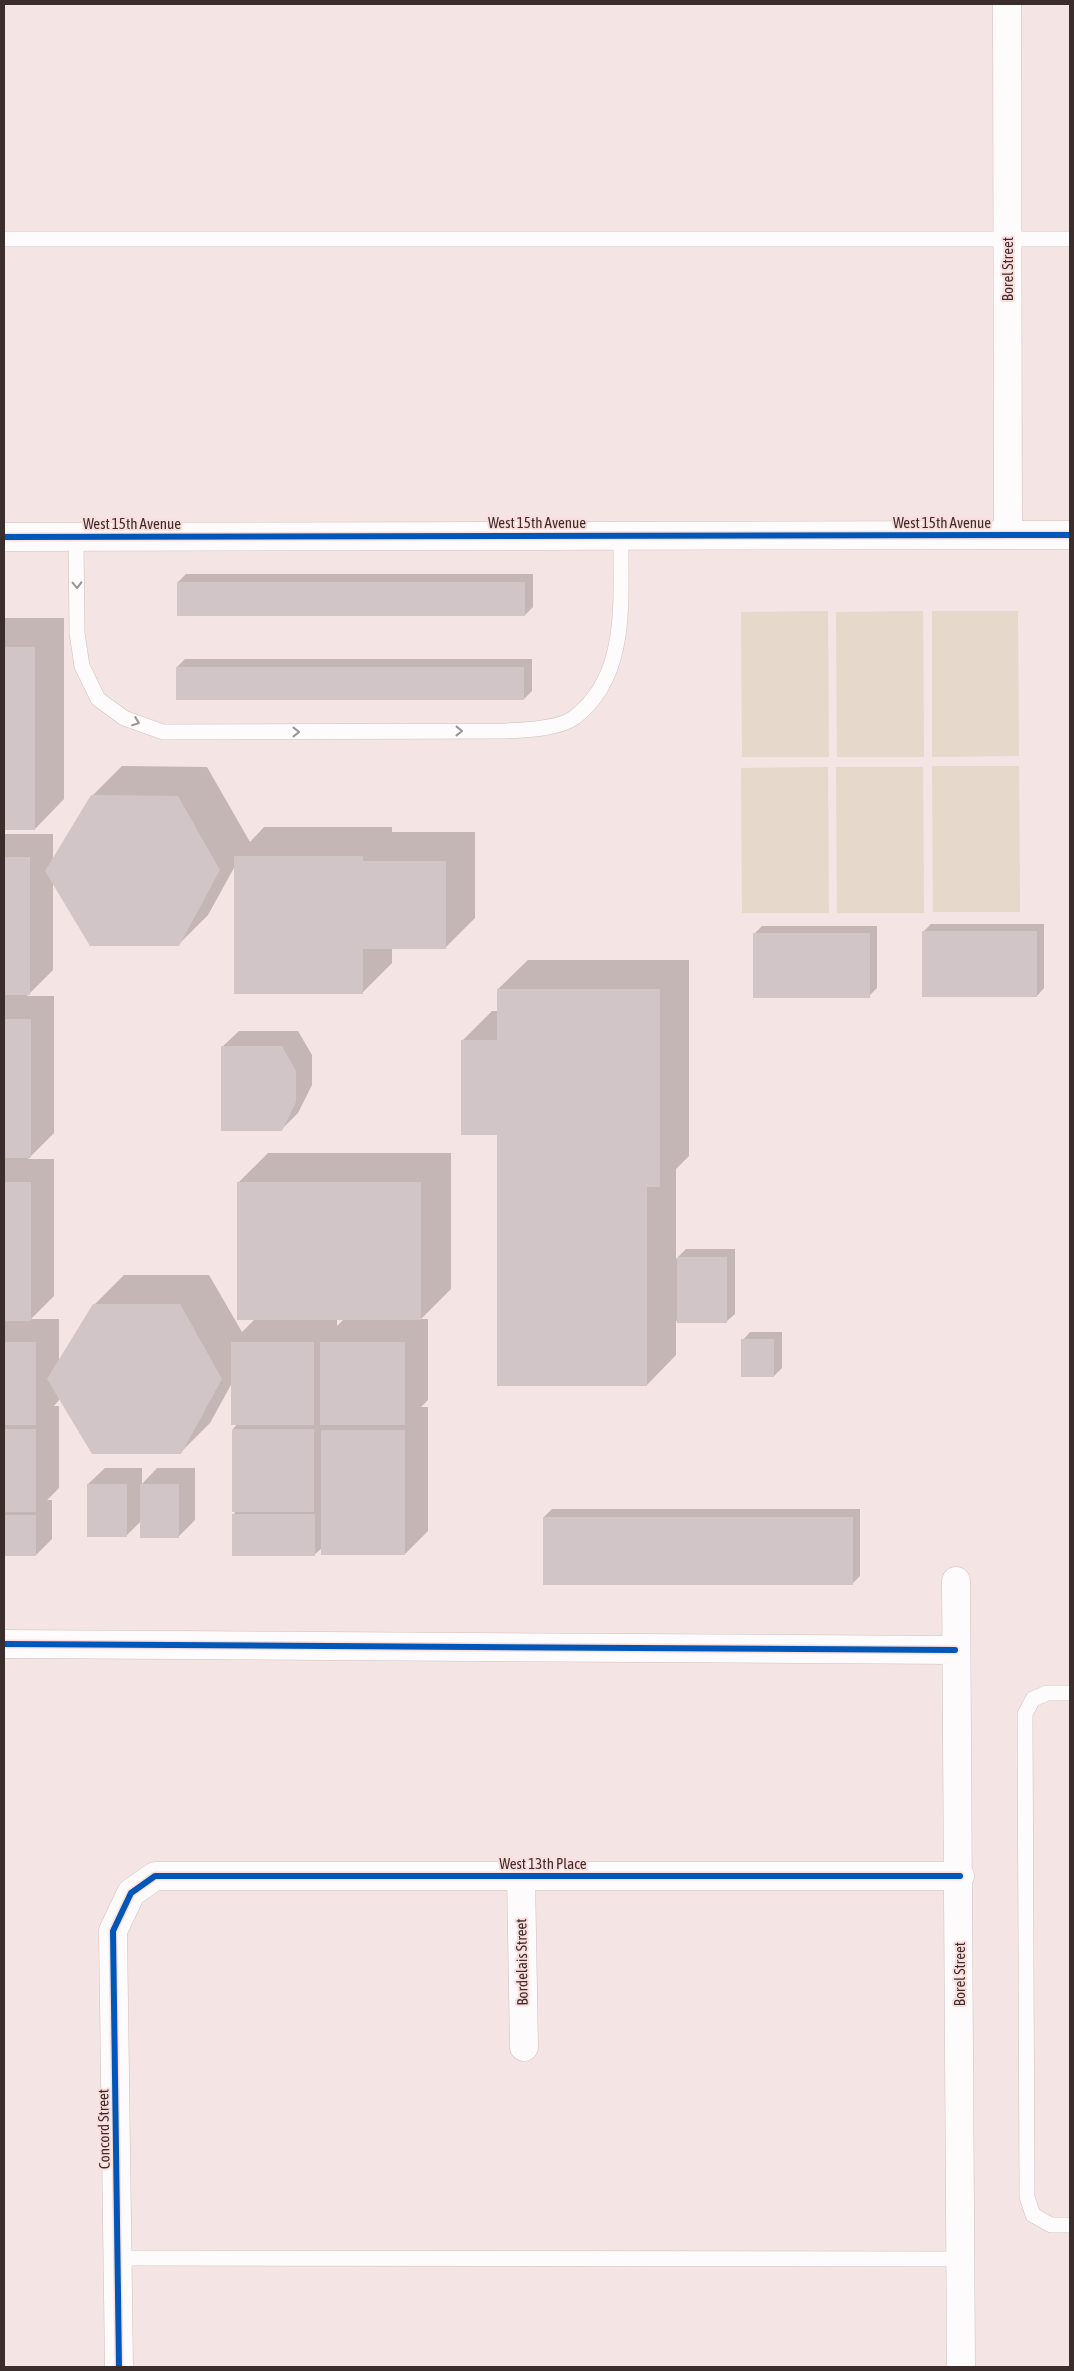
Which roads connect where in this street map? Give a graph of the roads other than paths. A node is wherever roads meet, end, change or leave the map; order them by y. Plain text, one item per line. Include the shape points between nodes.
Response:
1 (1007, 4) edge
2 (1008, 238) junction
3 (4, 239) edge
4 (1070, 239) edge
5 (1008, 535) junction
6 (1070, 535) edge
7 (76, 536) junction
8 (621, 536) junction
9 (4, 537) edge
10 (956, 1581) dead end
11 (4, 1644) edge
12 (956, 1650) junction
13 (1070, 1693) edge
14 (521, 1876) junction
15 (960, 1876) junction
16 (131, 1894) joint
17 (524, 2047) dead end
18 (1070, 2225) edge
19 (119, 2258) junction
20 (961, 2259) junction
21 (119, 2367) edge
22 (961, 2367) edge

1 - 2 street, Borel Street
2 - 3 lane
2 - 4 lane
2 - 5 street, Borel Street
5 - 6 street, West 15th Avenue
5 - 8 street, West 15th Avenue
7 - 8 street, West 15th Avenue
7 -> 8 lane via 82,666 98,699 124,718 163,732 505,731 544,728 574,718 602,688 613,659 619,635
7 - 9 street, West 15th Avenue
10 - 12 street, Borel Street
11 - 12 street
12 - 15 street, Borel Street
13 - 18 lane via 1047,1693 1033,1699 1025,1714 1027,2196 1033,2215 1051,2225
14 - 15 street, West 13th Place
14 - 16 street, West 13th Place via 155,1876
14 - 17 street, Bordelais Street
15 - 20 street, Borel Street
16 - 19 street, Concord Street via 113,1931
19 - 20 lane
19 - 21 street, Concord Street
20 - 22 street, Borel Street

